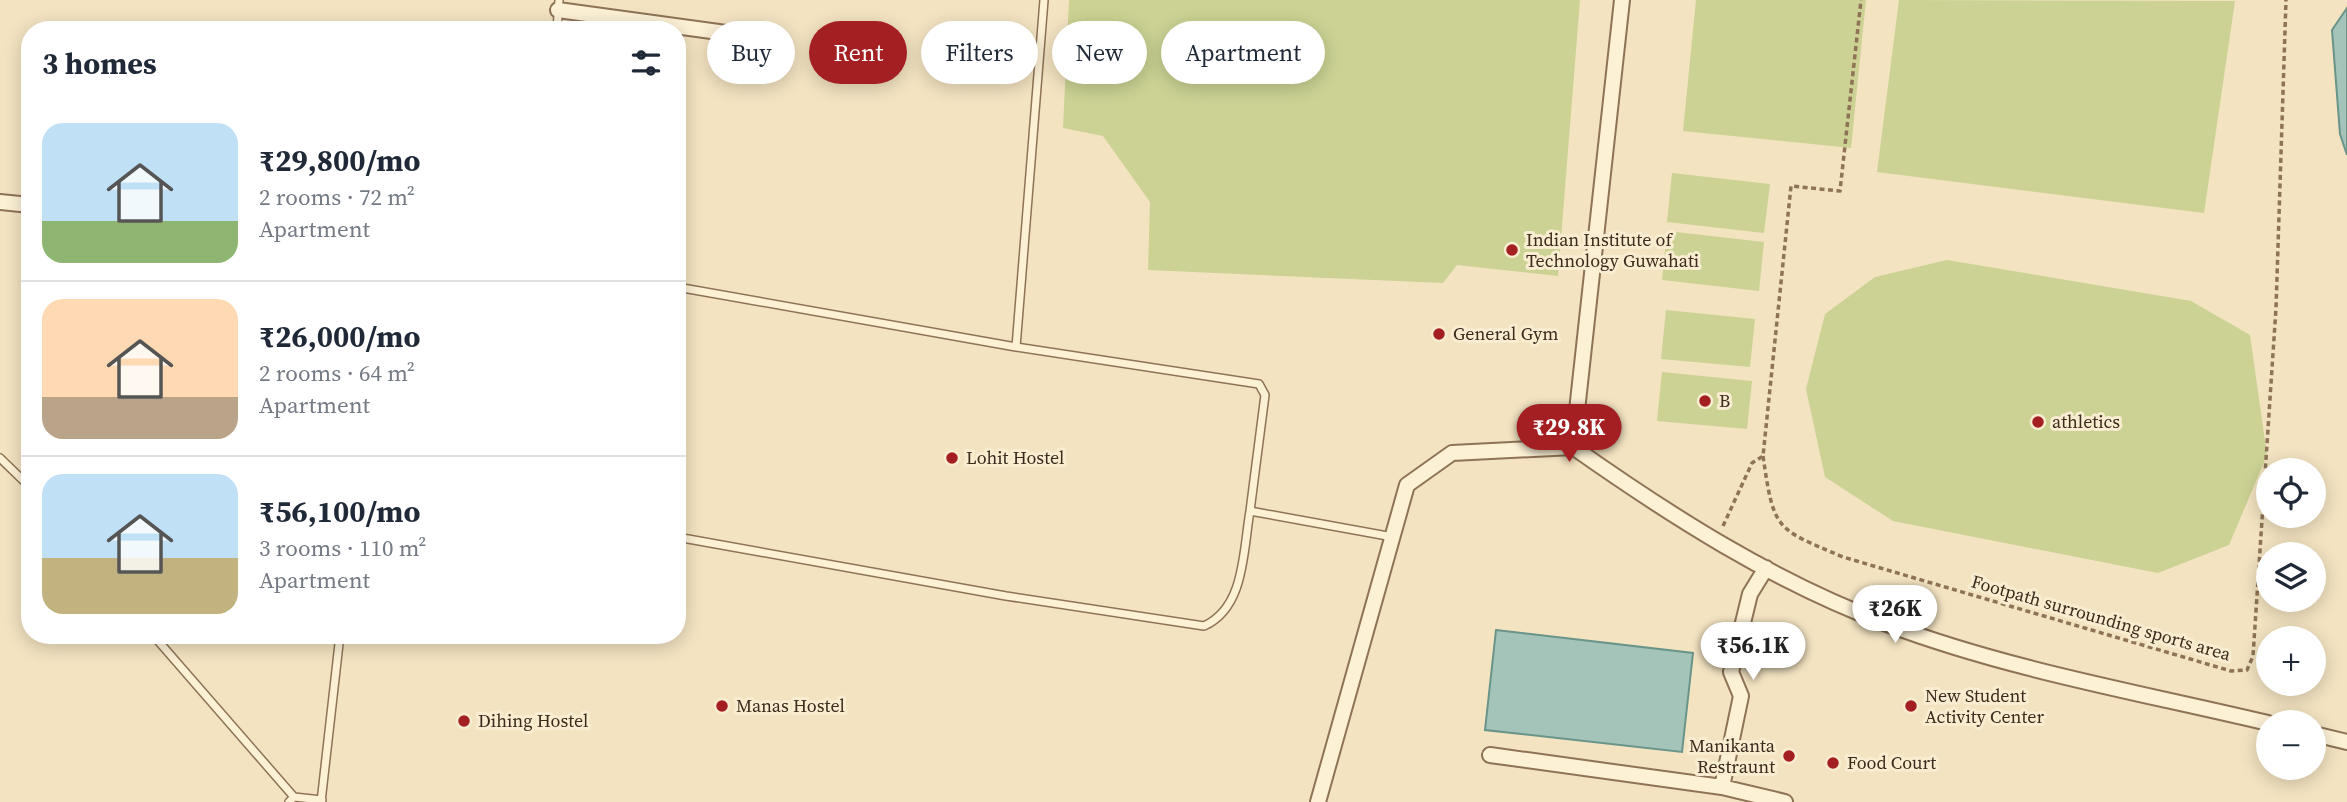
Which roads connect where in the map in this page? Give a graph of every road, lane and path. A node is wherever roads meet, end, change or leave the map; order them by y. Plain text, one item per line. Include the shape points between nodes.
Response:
1 (1044, 0) edge
2 (1622, 0) edge
3 (1861, 0) edge
4 (2286, 0) edge
5 (558, 5) edge
6 (654, 21) edge
7 (686, 26) edge
8 (707, 30) edge
9 (0, 202) edge
10 (21, 204) edge
11 (686, 290) edge
12 (1016, 347) junction
13 (1573, 447) junction
14 (1763, 456) junction
15 (0, 458) edge
16 (21, 478) edge
17 (1250, 511) junction
18 (1394, 537) junction
19 (686, 539) edge
20 (1716, 540) junction
21 (1766, 569) junction
22 (161, 644) edge
23 (339, 644) edge
24 (2256, 720) edge
25 (2326, 737) edge
26 (2347, 742) edge
27 (1490, 755) dead end
28 (1722, 787) junction
29 (292, 799) edge
30 (322, 801) edge
31 (1318, 802) edge
32 (1785, 802) edge

1 - 12 lane
2 - 13 street
3 - 14 path via 1840,191 1791,186
4 - 14 path, Footpath surrounding sports area via 2276,309 2253,656 2247,670 2231,671 1843,557 1789,534 1771,509
5 - 6 street
7 - 8 street
9 - 10 street
11 - 12 lane
12 - 17 lane via 1259,384 1265,396
13 - 18 street via 1452,453 1407,485
13 - 20 street via 1657,506
14 - 20 path via 1752,463
15 - 16 lane
17 - 18 lane
17 - 19 lane via 1235,595 1218,620 1204,626 992,594
18 - 31 street
20 - 21 street
21 - 24 street via 1886,624 2001,659
21 - 28 street via 1750,594 1731,672 1741,695
22 - 29 lane
23 - 30 lane
25 - 26 street
27 - 28 street
28 - 32 street
29 - 30 lane

